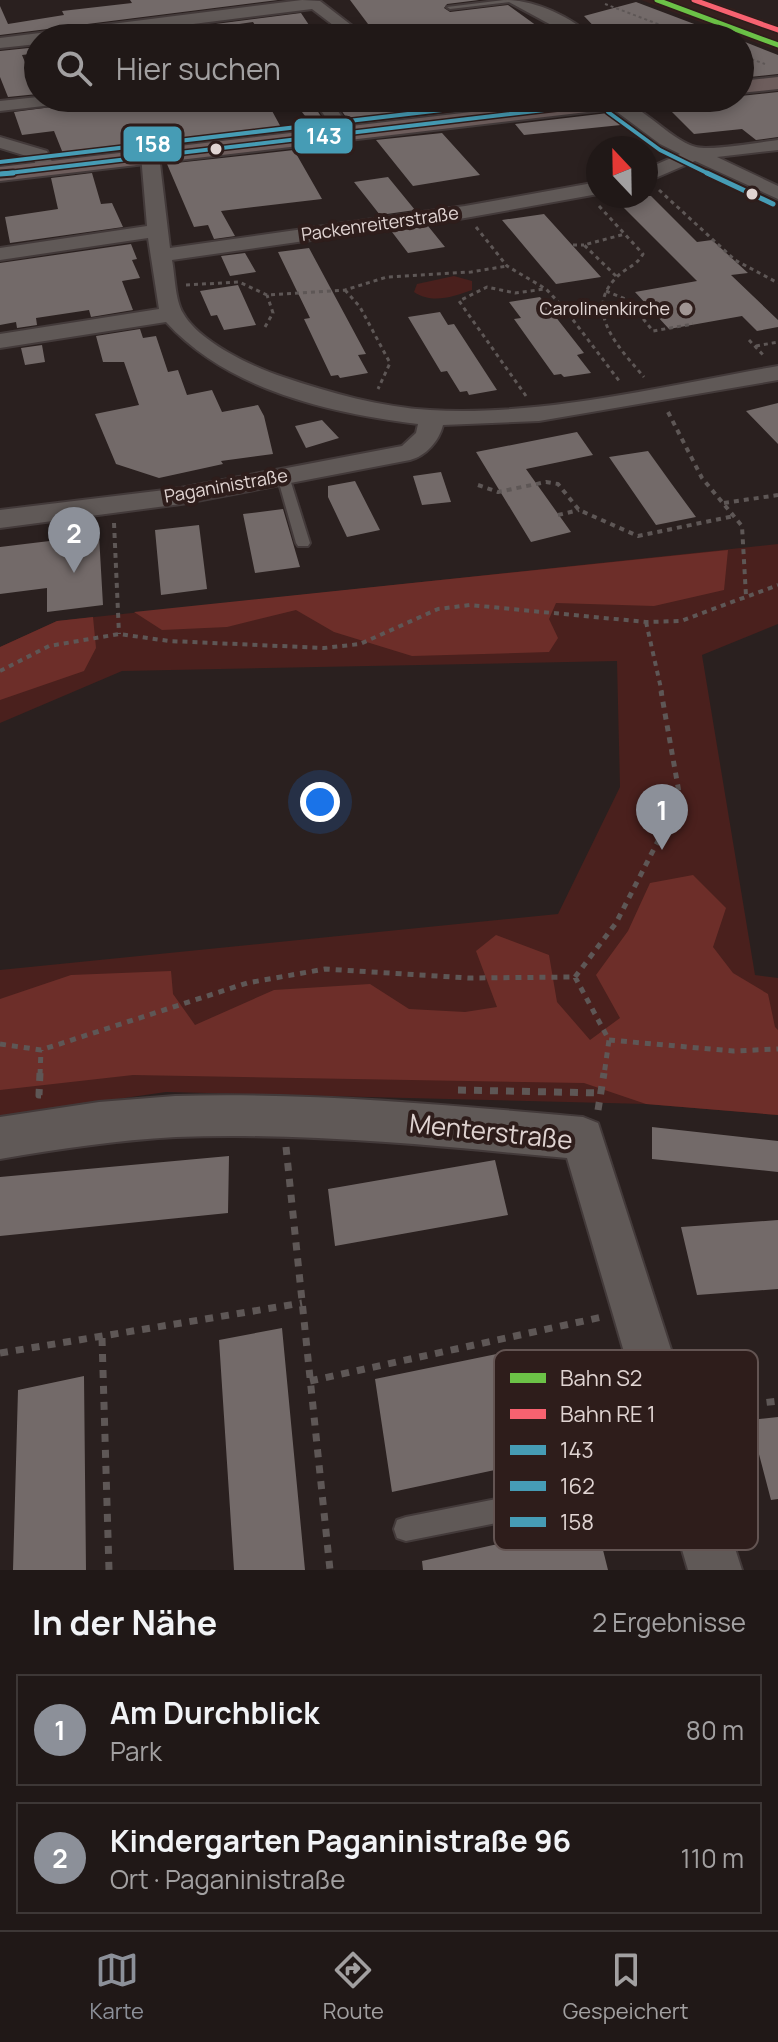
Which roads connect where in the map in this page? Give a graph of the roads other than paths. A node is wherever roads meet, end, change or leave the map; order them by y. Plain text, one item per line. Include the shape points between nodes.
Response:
1 (513, 1) edge
2 (312, 2) edge
3 (450, 7) dead end
4 (150, 24) edge
5 (341, 24) edge
6 (559, 24) edge
7 (24, 40) edge
8 (0, 43) edge
9 (777, 76) edge
10 (754, 83) edge
11 (24, 103) edge
12 (0, 106) edge
13 (330, 112) edge
14 (528, 112) edge
15 (628, 112) edge
16 (344, 133) junction
17 (0, 142) edge
18 (778, 145) edge
19 (695, 154) junction
20 (150, 155) junction
21 (46, 168) junction
22 (9, 176) edge
23 (658, 178) edge
24 (586, 190) edge
25 (778, 193) edge
26 (157, 231) junction
27 (0, 254) edge
28 (162, 255) junction
29 (171, 314) junction
30 (0, 341) edge
31 (778, 373) edge
32 (432, 418) junction
33 (283, 476) junction
34 (0, 519) edge
35 (303, 543) dead end
36 (0, 1138) edge
37 (647, 1350) edge
38 (494, 1511) edge
39 (406, 1529) dead end
40 (709, 1550) edge
41 (715, 1570) edge

1 - 3 lane
1 - 6 street
2 - 4 street
2 - 5 street
7 - 8 street
9 - 10 main road
11 - 12 street
13 - 16 street
14 - 16 main road
15 - 19 street
16 - 20 main road
17 - 21 street via 41,155
18 - 19 street
19 - 23 street
19 - 25 street
20 - 21 main road
20 - 26 street
21 - 22 main road
24 - 28 street, Packenreiterstraße
26 - 27 street
26 - 28 street
28 - 29 street
29 - 30 street
29 - 32 street via 197,342 249,374 310,394
31 - 32 street via 539,414
32 - 33 street, Paganinistraße via 428,435 410,452
33 - 34 street, Paganinistraße via 181,496
33 - 35 lane
36 - 37 street, Menterstraße via 105,1122 198,1116 371,1120 583,1138
38 - 39 lane
40 - 41 street, Menterstraße

